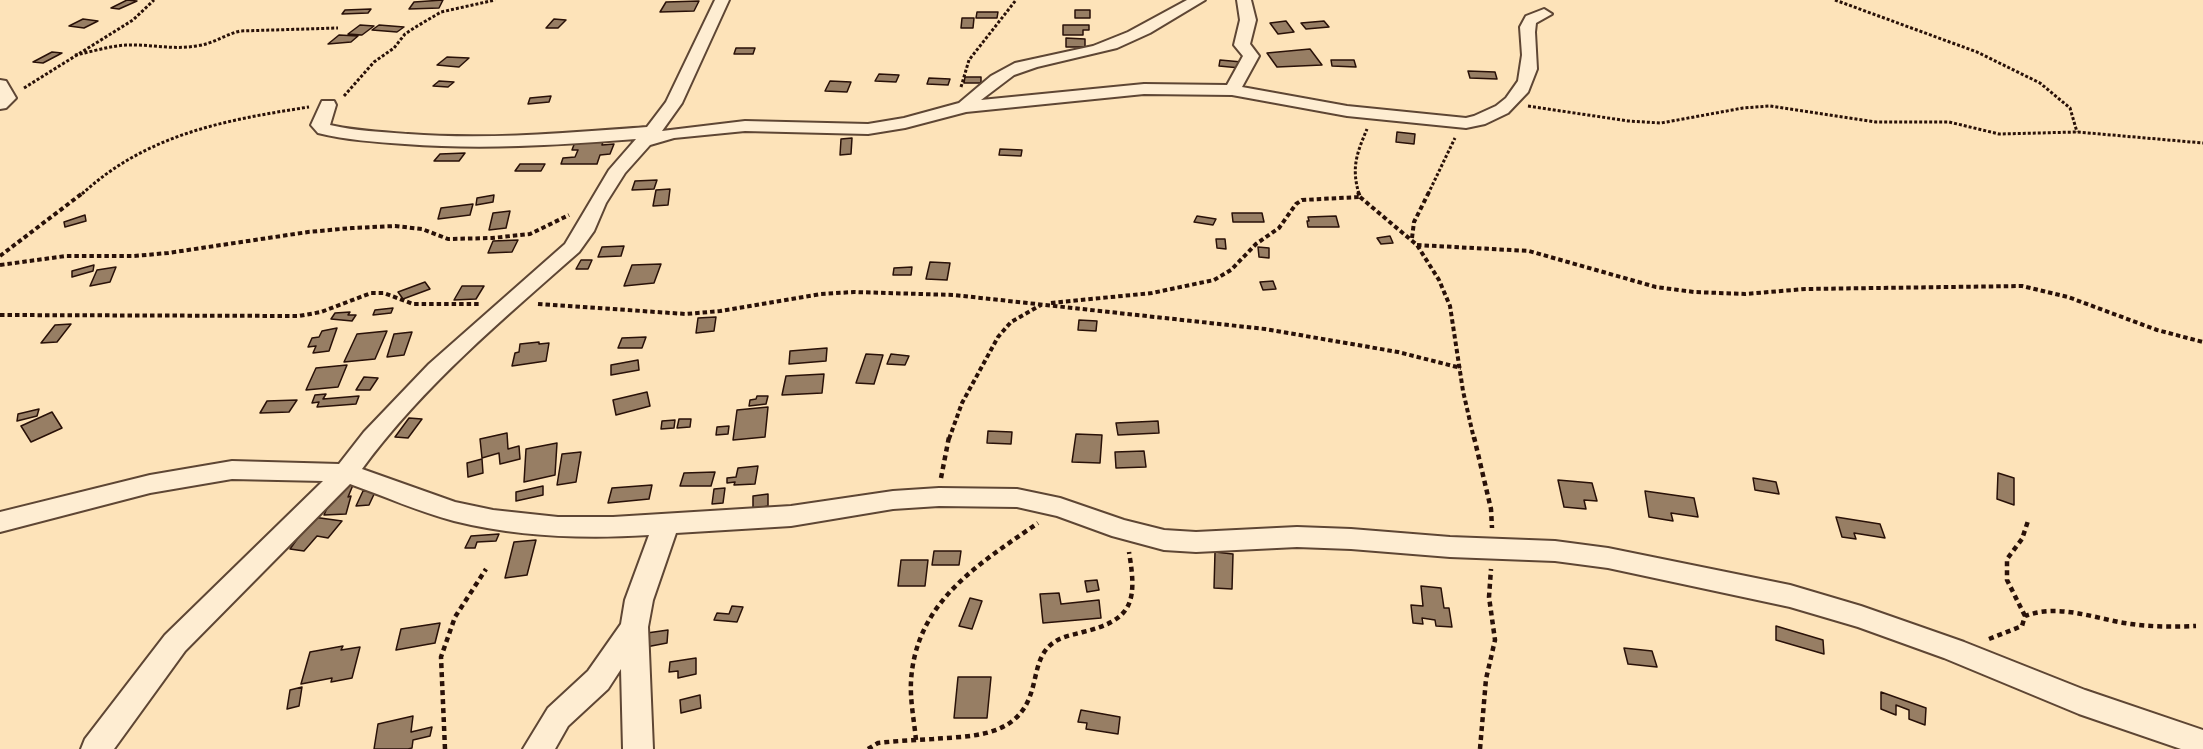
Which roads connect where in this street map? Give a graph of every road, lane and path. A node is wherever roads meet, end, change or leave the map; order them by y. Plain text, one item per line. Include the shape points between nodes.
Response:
1 (154, 0) edge
2 (495, 0) edge
3 (722, 0) edge
4 (1016, 0) edge
5 (1198, 0) edge
6 (1244, 0) edge
7 (1835, 0) edge
8 (1544, 14) dead end
9 (338, 28) dead end
10 (75, 55) junction
11 (1232, 90) junction
12 (3, 95) edge
13 (1509, 104) junction
14 (328, 105) junction
15 (957, 109) junction
16 (1365, 113) junction
17 (1484, 120) junction
18 (2077, 132) junction
19 (647, 137) junction
20 (2203, 143) edge
21 (1360, 197) junction
22 (597, 203) junction
23 (1412, 239) junction
24 (1417, 245) junction
25 (0, 256) edge
26 (0, 265) edge
27 (507, 303) junction
28 (1043, 304) junction
29 (0, 315) edge
30 (2203, 342) edge
31 (1461, 368) junction
32 (346, 473) junction
33 (939, 497) junction
34 (1060, 507) junction
35 (2028, 521) dead end
36 (0, 522) edge
37 (666, 524) junction
38 (1121, 529) junction
39 (1492, 550) junction
40 (486, 569) dead end
41 (2025, 616) junction
42 (2196, 626) dead end
43 (634, 627) junction
44 (1954, 650) junction
45 (916, 740) junction
46 (2203, 743) edge
47 (96, 749) edge
48 (445, 749) edge
49 (538, 749) edge
50 (638, 749) edge
51 (868, 749) edge
52 (1480, 749) edge

1 - 10 path via 134,18
2 - 14 path via 441,12 414,28 374,62 348,92
3 - 19 street via 674,103
4 - 15 path via 964,68
5 - 15 street via 1110,46 1007,72
6 - 11 street via 1248,20 1242,45 1251,56
7 - 18 path via 1977,52 2040,83 2070,108
8 - 13 street via 1528,22 1530,70
9 - 10 path via 240,31 199,46 123,45
10 - 12 path
11 - 15 street via 1106,91
11 - 16 street
13 - 17 street
13 - 18 path via 1647,123 1770,106 1876,122 1949,122 1999,134
14 - 19 street via 320,125 351,135 490,143
14 - 25 path via 207,125 171,138 117,165
15 - 19 street via 868,129 745,126
16 - 17 street via 1466,123
16 - 21 path via 1366,131 1354,163
17 - 23 path via 1453,140 1414,222
18 - 20 path
19 - 22 street via 618,170
21 - 23 path
21 - 28 path via 1302,200 1279,228 1214,280 1152,294
22 - 26 path via 537,231 514,236 448,240 422,229 352,228 168,253 66,256
22 - 27 street via 572,248
23 - 24 path
24 - 30 path via 1529,251 1656,287 1694,291 1745,294 1805,289 2022,286 2073,297 2166,334
24 - 31 path via 1450,306
27 - 28 path via 686,314 854,292 954,295
27 - 29 path via 413,304 379,292 321,312 284,317
27 - 32 street via 437,369 372,438
28 - 31 path via 1265,329 1398,352
28 - 33 path via 1002,330 971,386 953,423
31 - 39 path via 1491,510
32 - 36 street via 232,470 110,493
32 - 37 street via 452,511 493,520 558,526
32 - 47 street via 175,643
33 - 34 street via 1017,498
33 - 37 street via 791,516
34 - 38 street
34 - 45 path via 971,569 923,631 911,680
35 - 41 path via 2022,539 2007,559 2007,580
37 - 43 street via 639,600
38 - 39 street via 1164,540 1196,542 1351,538
38 - 45 path via 1132,566 1131,606 1124,616 1111,625 1062,637 1049,646 1040,658 1027,704 1007,726 976,735
39 - 44 street via 1555,551 1725,581 1861,616
39 - 52 path via 1489,597 1495,640 1486,679
40 - 48 path via 453,622 443,648 440,667 446,707
41 - 42 path via 2036,610 2058,611 2129,624
41 - 44 path via 2022,626
43 - 49 street via 598,680 558,717
43 - 50 street
44 - 46 street via 2079,701
45 - 51 path via 878,743

